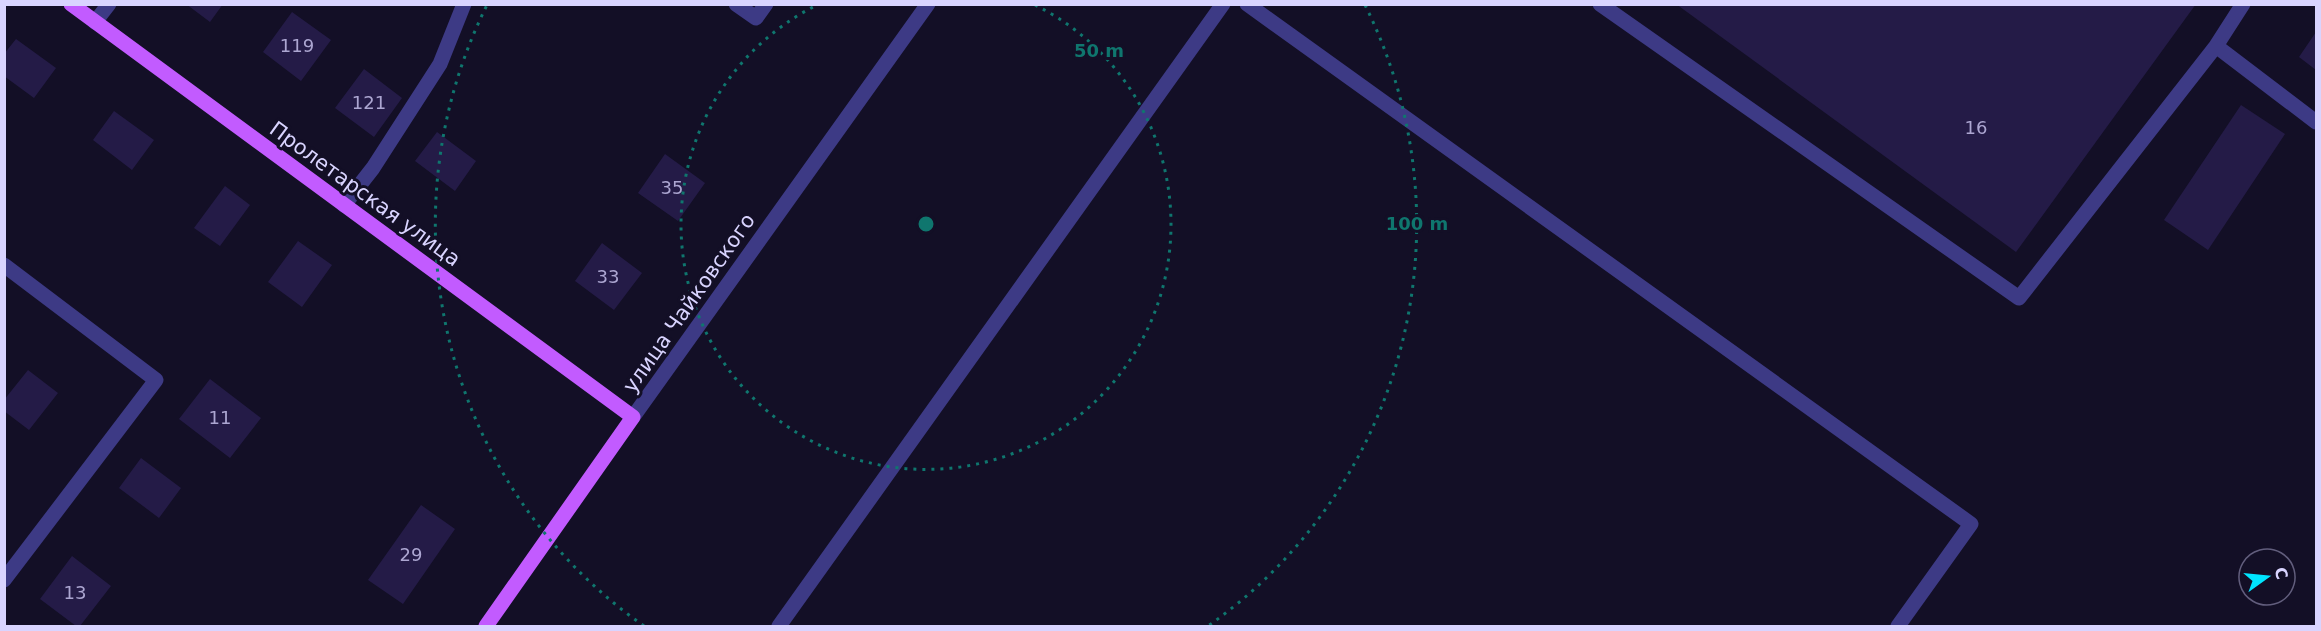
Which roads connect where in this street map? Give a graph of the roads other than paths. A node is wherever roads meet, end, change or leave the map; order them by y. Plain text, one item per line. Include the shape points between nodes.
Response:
1 (72, 4) edge
2 (109, 4) edge
3 (464, 4) edge
4 (736, 4) edge
5 (766, 4) edge
6 (928, 4) edge
7 (1223, 4) edge
8 (1247, 4) edge
9 (1600, 4) edge
10 (2243, 4) edge
11 (96, 22) junction
12 (2216, 46) junction
13 (2316, 122) edge
14 (344, 205) junction
15 (4, 265) edge
16 (633, 417) junction
17 (4, 580) edge
18 (486, 627) edge
19 (779, 627) edge
20 (1898, 627) edge

1 - 11 main road, Пролетарская улица
2 - 11 street
3 - 14 street via 440,64 374,168
4 - 5 street via 756,18
6 - 16 street, улица Чайковского
7 - 19 street
8 - 20 street via 1971,524
9 - 12 street via 2019,298
10 - 12 street
11 - 14 main road, Пролетарская улица
12 - 13 street
14 - 16 main road, Пролетарская улица
15 - 17 street via 156,380
16 - 18 main road, улица Чайковского

